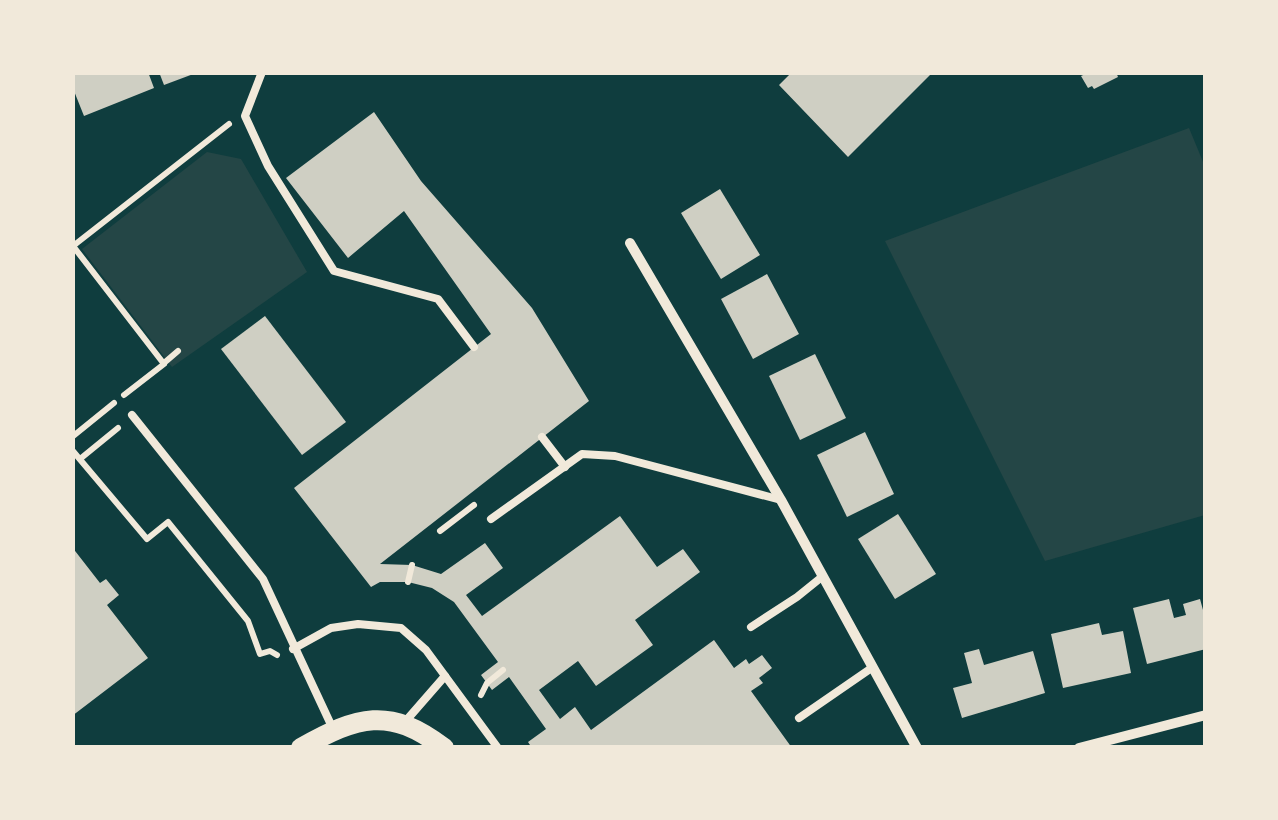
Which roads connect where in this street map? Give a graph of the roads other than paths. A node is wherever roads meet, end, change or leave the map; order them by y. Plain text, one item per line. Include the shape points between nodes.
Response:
1 (262, 72) edge
2 (630, 243) dead end
3 (474, 347) dead end
4 (132, 416) road end
5 (542, 438) dead end
6 (565, 466) junction
7 (780, 500) junction
8 (491, 520) dead end
9 (822, 576) junction
10 (751, 627) dead end
11 (293, 649) junction
12 (873, 667) junction
13 (445, 676) junction
14 (1206, 715) edge
15 (799, 718) dead end
16 (404, 722) junction
17 (334, 730) junction
18 (301, 748) edge
19 (444, 748) edge
20 (498, 748) edge
21 (918, 748) edge
22 (1079, 748) edge

1 - 3 lane via 245,116 334,271 438,299
2 - 7 street
4 - 11 lane via 263,579
5 - 6 lane
6 - 7 lane via 582,454 615,456
6 - 8 lane
7 - 9 street
9 - 10 lane
9 - 12 street
11 - 13 lane via 332,628 401,628
11 - 17 lane
12 - 15 lane
12 - 21 street
13 - 16 lane
13 - 20 lane
14 - 22 street
16 - 17 main road via 368,720
16 - 19 main road
17 - 18 main road

